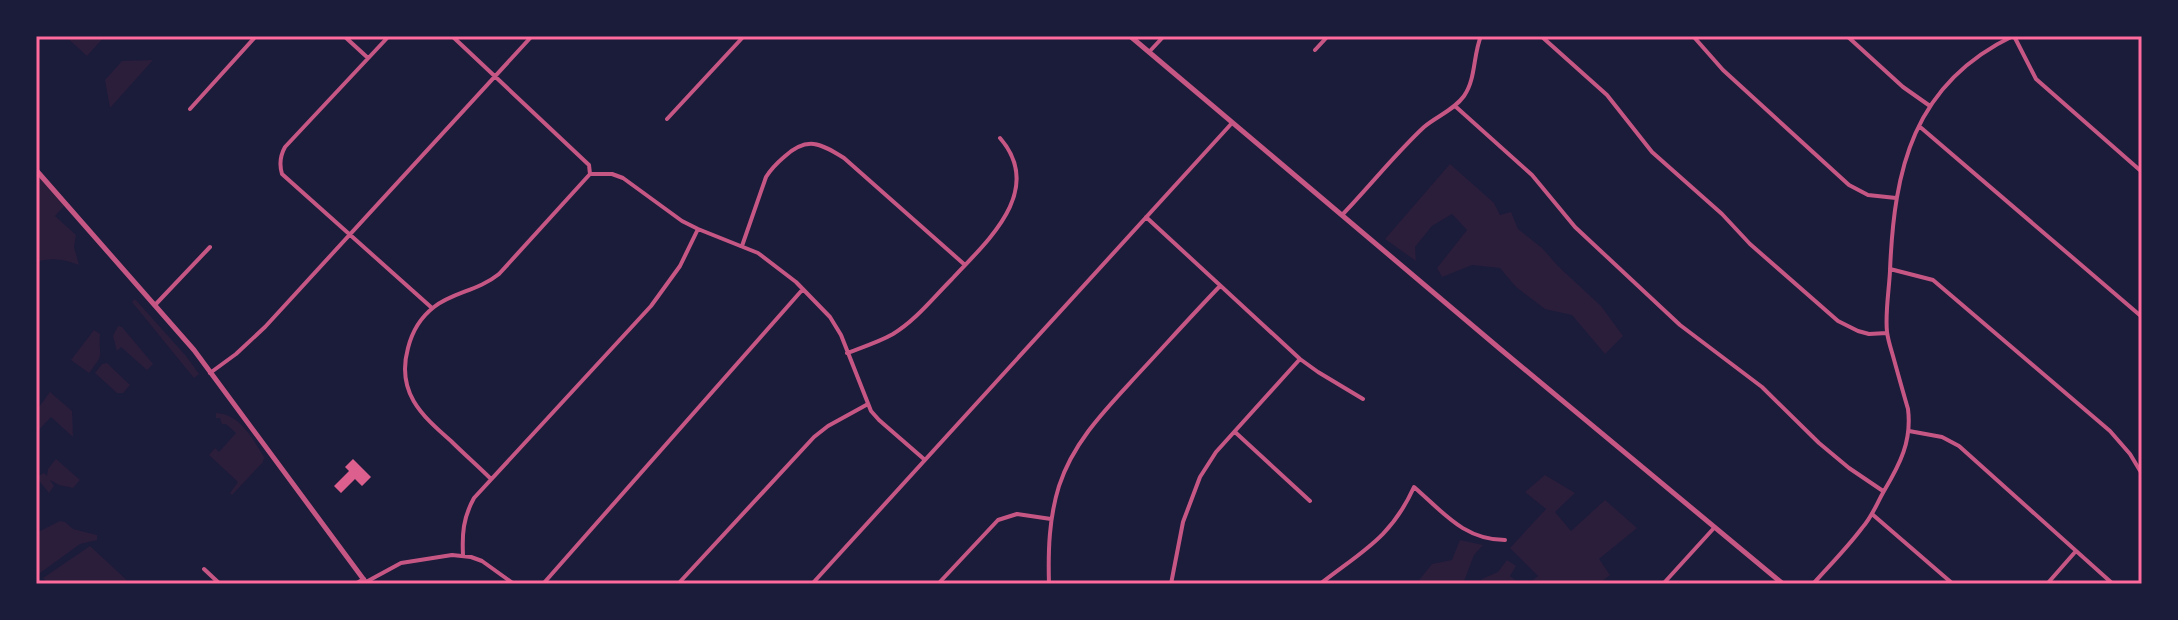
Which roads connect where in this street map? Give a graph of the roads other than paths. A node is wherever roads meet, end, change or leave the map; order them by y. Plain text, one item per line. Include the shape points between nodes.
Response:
1 (256, 36) edge
2 (344, 36) edge
3 (389, 36) edge
4 (452, 36) edge
5 (532, 36) edge
6 (744, 36) edge
7 (1130, 36) edge
8 (1164, 36) edge
9 (1328, 36) edge
10 (1481, 36) edge
11 (1541, 36) edge
12 (1693, 36) edge
13 (1847, 36) edge
14 (1995, 36) edge
15 (2013, 36) edge
16 (2000, 42) junction
17 (1315, 50) dead end
18 (1149, 52) junction
19 (368, 58) junction
20 (496, 76) junction
21 (1455, 106) junction
22 (1930, 106) junction
23 (190, 109) dead end
24 (667, 119) dead end
25 (1232, 123) junction
26 (1919, 126) junction
27 (1000, 138) dead end
28 (36, 170) edge
29 (2142, 172) edge
30 (590, 174) junction
31 (1896, 198) junction
32 (1341, 216) junction
33 (1146, 217) junction
34 (698, 229) junction
35 (350, 234) junction
36 (742, 246) junction
37 (210, 247) dead end
38 (965, 265) junction
39 (1890, 269) junction
40 (1220, 286) junction
41 (803, 289) junction
42 (155, 305) junction
43 (432, 308) junction
44 (2142, 317) edge
45 (1887, 333) junction
46 (847, 353) junction
47 (1300, 359) junction
48 (210, 373) junction
49 (1363, 399) dead end
50 (868, 404) junction
51 (1909, 431) junction
52 (1235, 432) junction
53 (925, 460) junction
54 (2142, 474) edge
55 (491, 479) junction
56 (1884, 491) junction
57 (1310, 501) dead end
58 (1872, 514) junction
59 (1051, 519) junction
60 (1714, 528) junction
61 (1505, 540) dead end
62 (2076, 551) junction
63 (463, 555) junction
64 (204, 569) dead end
65 (366, 582) edge
66 (220, 584) edge
67 (355, 584) edge
68 (514, 584) edge
69 (543, 584) edge
70 (678, 584) edge
71 (812, 584) edge
72 (938, 584) edge
73 (1049, 584) edge
74 (1171, 584) edge
75 (1320, 584) edge
76 (1663, 584) edge
77 (1783, 584) edge
78 (1813, 584) edge
79 (1953, 584) edge
80 (2047, 584) edge
81 (2113, 584) edge

1 - 23 street
2 - 19 street
3 - 19 street
4 - 20 street
5 - 20 street
6 - 24 street
7 - 18 street
8 - 18 street
9 - 17 street
10 - 21 street via 1471,83
11 - 45 street via 1607,95 1652,152 1838,321 1858,331
12 - 31 street via 1849,185 1868,195
13 - 22 street
14 - 16 street
15 - 16 street
15 - 29 street via 2036,79
16 - 22 street via 1958,71
18 - 25 street
19 - 35 street via 285,147 280,168
20 - 30 street via 589,165
20 - 35 street
21 - 32 street via 1423,129
21 - 56 street via 1532,175 1575,227 1680,325 1762,387 1849,468
22 - 26 street
25 - 32 street
25 - 33 street
26 - 31 street
26 - 44 street
27 - 38 street via 1014,164 1014,199 998,229
28 - 42 street
30 - 34 street via 623,178
30 - 43 street via 499,274
31 - 39 street
32 - 60 street
33 - 40 street
33 - 53 street
34 - 36 street
34 - 55 street via 651,306
35 - 43 street
35 - 48 street via 251,341
36 - 38 street via 766,177 796,146 810,143 844,158
36 - 41 street via 771,261
37 - 42 street
38 - 46 street via 905,325
39 - 45 street
39 - 54 street via 1933,280 2110,431
40 - 47 street
40 - 59 street via 1082,439 1064,472
41 - 46 street via 830,317
41 - 69 street
42 - 48 street
43 - 55 street via 415,328 407,351 408,390 421,413
45 - 51 street
46 - 50 street
47 - 49 street
47 - 52 street
48 - 65 street
50 - 53 street
50 - 70 street via 814,437
51 - 56 street
51 - 62 street via 1959,446
52 - 57 street
52 - 74 street via 1200,477 1183,522
53 - 71 street
55 - 63 street via 467,509
56 - 58 street
58 - 78 street
58 - 79 street
59 - 72 street via 1017,514 998,520
59 - 73 street
60 - 76 street
60 - 77 street
61 - 75 street via 1473,535 1414,487 1377,542
62 - 80 street
62 - 81 street
63 - 65 street via 401,563
63 - 68 street via 492,566
64 - 66 street
65 - 67 street

